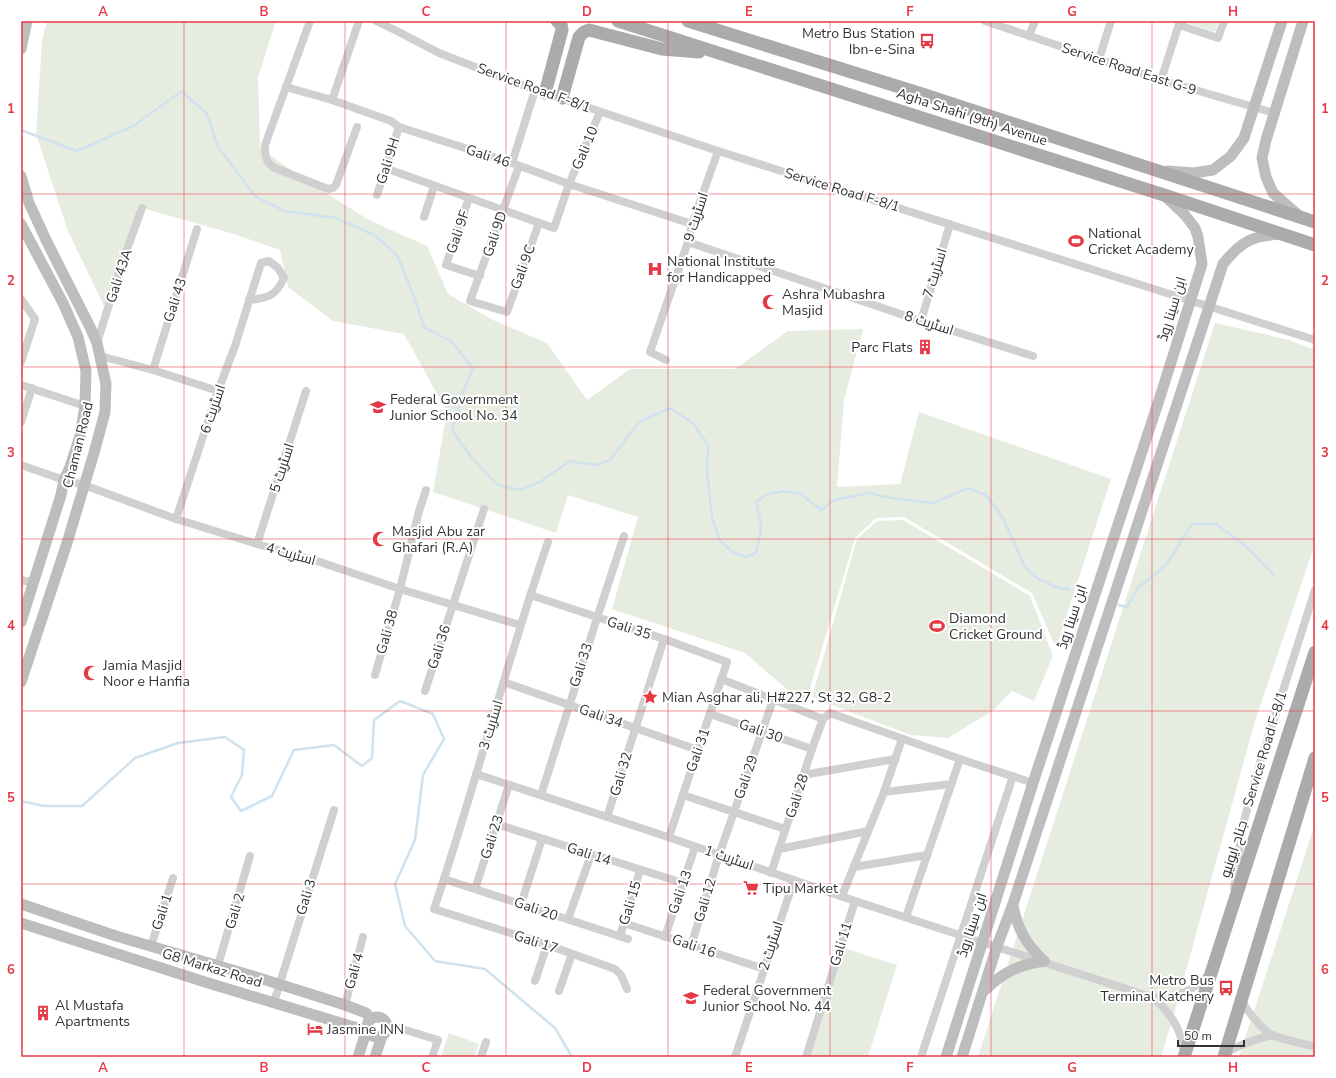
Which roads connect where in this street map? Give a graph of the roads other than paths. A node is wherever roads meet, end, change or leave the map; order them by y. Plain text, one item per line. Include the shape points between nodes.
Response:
1 (27, 21) edge
2 (310, 21) edge
3 (358, 21) edge
4 (376, 21) edge
5 (557, 21) edge
6 (618, 21) edge
7 (688, 21) edge
8 (709, 21) edge
9 (985, 21) edge
10 (1035, 21) edge
11 (1111, 21) edge
12 (1224, 21) edge
13 (1282, 21) edge
14 (1303, 21) edge
15 (1180, 23) edge
16 (727, 33) junction
17 (1029, 36) junction
18 (21, 49) edge
19 (722, 54) junction
20 (1099, 59) junction
21 (829, 65) junction
22 (1161, 80) junction
23 (820, 85) junction
24 (286, 87) junction
25 (540, 91) junction
26 (562, 98) junction
27 (332, 100) junction
28 (1255, 107) junction
29 (600, 112) junction
30 (1274, 113) junction
31 (357, 127) dead end
32 (398, 127) junction
33 (718, 151) junction
34 (515, 164) junction
35 (384, 168) junction
36 (1154, 170) junction
37 (21, 176) edge
38 (569, 184) junction
39 (434, 186) junction
40 (377, 195) dead end
41 (1164, 195) junction
42 (469, 198) junction
43 (142, 208) dead end
44 (502, 210) junction
45 (1300, 217) junction
46 (424, 218) dead end
47 (1315, 222) edge
48 (539, 223) junction
49 (21, 224) edge
50 (692, 224) junction
51 (950, 224) junction
52 (197, 229) dead end
53 (1284, 234) junction
54 (688, 242) junction
55 (1315, 245) edge
56 (480, 276) junction
57 (21, 299) edge
58 (249, 300) junction
59 (470, 301) joint
60 (1190, 301) junction
61 (1209, 306) junction
62 (920, 321) junction
63 (1315, 340) edge
64 (97, 343) junction
65 (100, 356) junction
66 (1033, 356) dead end
67 (666, 360) dead end
68 (21, 362) edge
69 (153, 370) junction
70 (21, 384) edge
71 (32, 388) junction
72 (218, 391) junction
73 (306, 391) dead end
74 (85, 406) junction
75 (21, 422) edge
76 (21, 465) edge
77 (64, 480) junction
78 (84, 485) junction
79 (426, 490) dead end
80 (484, 509) dead end
81 (176, 519) junction
82 (624, 536) dead end
83 (548, 542) dead end
84 (257, 544) junction
85 (21, 580) edge
86 (34, 583) junction
87 (400, 589) junction
88 (1315, 590) edge
89 (530, 595) junction
90 (454, 604) junction
91 (597, 618) junction
92 (21, 622) edge
93 (520, 625) junction
94 (664, 639) junction
95 (1315, 652) edge
96 (727, 662) joint
97 (375, 675) dead end
98 (722, 679) junction
99 (21, 682) edge
100 (504, 682) junction
101 (425, 691) dead end
102 (773, 700) junction
103 (569, 705) junction
104 (710, 714) junction
105 (823, 719) junction
106 (635, 728) junction
107 (762, 731) junction
108 (902, 739) junction
109 (812, 748) junction
110 (698, 750) junction
111 (1315, 758) edge
112 (895, 759) junction
113 (960, 759) junction
114 (476, 774) junction
115 (803, 775) junction
116 (1013, 776) junction
117 (1034, 783) junction
118 (952, 784) junction
119 (509, 785) junction
120 (884, 792) junction
121 (541, 795) junction
122 (683, 796) junction
123 (334, 810) dead end
124 (734, 812) junction
125 (607, 817) junction
126 (496, 824) junction
127 (785, 829) junction
128 (868, 831) junction
129 (669, 837) junction
130 (542, 838) junction
131 (695, 846) junction
132 (779, 849) junction
133 (590, 855) junction
134 (719, 855) junction
135 (927, 855) junction
136 (250, 856) dead end
137 (854, 867) junction
138 (640, 870) junction
139 (771, 873) junction
140 (173, 878) dead end
141 (444, 879) junction
142 (794, 880) junction
143 (683, 883) junction
144 (475, 889) junction
145 (842, 896) junction
146 (855, 900) junction
147 (21, 904) edge
148 (521, 904) junction
149 (1013, 904) junction
150 (434, 910) joint
151 (1230, 912) junction
152 (906, 917) junction
153 (568, 919) junction
154 (21, 923) edge
155 (624, 923) junction
156 (89, 926) junction
157 (961, 934) junction
158 (620, 936) junction
159 (665, 936) junction
160 (363, 937) dead end
161 (628, 939) dead end
162 (983, 941) junction
163 (83, 943) junction
164 (547, 945) junction
165 (151, 946) junction
166 (691, 946) junction
167 (998, 946) junction
168 (572, 954) junction
169 (1044, 962) junction
170 (215, 964) junction
171 (764, 969) junction
172 (1210, 974) junction
173 (535, 981) dead end
174 (205, 982) junction
175 (280, 984) junction
176 (627, 989) dead end
177 (559, 991) dead end
178 (983, 992) junction
179 (1154, 998) junction
180 (1241, 1000) junction
181 (274, 1002) junction
182 (345, 1005) junction
183 (369, 1024) junction
184 (386, 1024) junction
185 (1273, 1035) junction
186 (382, 1036) junction
187 (486, 1042) dead end
188 (1315, 1047) edge
189 (1224, 1055) edge
190 (1184, 1056) edge
191 (358, 1057) edge
192 (375, 1057) edge
193 (432, 1057) edge
194 (481, 1057) edge
195 (735, 1057) edge
196 (806, 1057) edge
197 (921, 1057) edge
198 (946, 1057) edge
199 (962, 1057) edge

1 - 18 main road
2 - 24 street
3 - 27 street
4 - 25 street, Service Road F-8/1 via 439,53
5 - 25 main road via 561,24 562,30
6 - 19 main road, Agha Shahi (9th) Avenue
7 - 16 main road, Agha Shahi (9th) Avenue
8 - 16 main road
9 - 17 street, Service Road East G-9
10 - 17 street
11 - 20 street
12 - 15 street via 1218,38
13 - 28 main road
14 - 30 main road
15 - 22 street
16 - 21 main road, Agha Shahi (9th) Avenue
17 - 20 street, Service Road East G-9
19 - 23 main road, Agha Shahi (9th) Avenue
19 - 26 main road via 662,49 589,30 579,38
20 - 22 street, Service Road East G-9
21 - 23 main road via 817,69 815,75
21 - 36 main road, Agha Shahi (9th) Avenue
22 - 28 street, Service Road East G-9
23 - 41 main road, Agha Shahi (9th) Avenue
24 - 27 street, Gali 46
24 - 31 street via 265,145 265,157 275,168 328,189 333,188
25 - 26 street, Service Road F-8/1
25 - 34 street, Gali 9D
26 - 29 street, Service Road F-8/1
27 - 32 street, Gali 46 via 391,120
28 - 30 street, Service Road East G-9
28 - 36 main road via 1244,138 1231,156 1213,170 1193,173
29 - 33 street, Service Road F-8/1
29 - 38 street, Gali 10
30 - 45 main road via 1262,158 1266,177 1273,193
32 - 34 street, Gali 46
32 - 35 street, Gali 9H
33 - 50 street, اسٹریٹ 9
33 - 51 street, Service Road F-8/1
34 - 38 street, Gali 46
34 - 44 street, Gali 9D
35 - 39 street
35 - 40 street, Gali 9H
36 - 45 main road, Agha Shahi (9th) Avenue
37 - 64 main road, Chaman Road via 29,203
38 - 48 street, Gali 10 via 554,228
38 - 50 street, Gali 46
39 - 42 street
39 - 46 street
41 - 53 main road, Agha Shahi (9th) Avenue
41 - 60 main road, ابن سینا روڈ via 1185,215 1198,237 1202,264
42 - 44 street
42 - 56 street, Gali 9F via 446,265
43 - 64 street, Gali 43A
44 - 48 street
44 - 56 street, Gali 9D
45 - 47 main road, Agha Shahi (9th) Avenue
48 - 59 street, Gali 9C via 507,312
49 - 74 main road, Chaman Road via 78,337 86,371
50 - 54 street, اسٹریٹ 9
51 - 60 street, Service Road F-8/1
51 - 62 street, اسٹریٹ 7
52 - 69 street, Gali 43
53 - 55 main road, Agha Shahi (9th) Avenue
53 - 61 main road via 1256,237 1234,252 1223,264
54 - 62 street, اسٹریٹ 8
54 - 67 street, اسٹریٹ 9 via 650,352
56 - 59 street, Gali 9D
57 - 68 street via 35,319
58 - 58 street, اسٹریٹ 6 via 270,296 279,288 284,278 278,268 269,261 261,263
58 - 72 street, اسٹریٹ 6
60 - 61 street, Service Road F-8/1
60 - 117 main road, ابن سینا روڈ
61 - 63 street, Service Road F-8/1
61 - 149 main road
62 - 66 street, اسٹریٹ 8
64 - 65 main road, Chaman Road
65 - 69 street
65 - 78 main road, Chaman Road via 106,384 105,412
69 - 72 street
70 - 71 street
71 - 74 street
71 - 75 street
72 - 81 street, اسٹریٹ 6
73 - 84 street, اسٹریٹ 5
74 - 77 main road, Chaman Road via 80,436
76 - 77 street, اسٹریٹ 4
77 - 78 street, اسٹریٹ 4
77 - 86 main road, Chaman Road
78 - 81 street, اسٹریٹ 4
78 - 99 main road, Chaman Road
79 - 87 street, Gali 38
80 - 90 street, Gali 36
81 - 84 street, اسٹریٹ 4
82 - 91 street, Gali 33
83 - 89 street, اسٹریٹ 3
84 - 87 street, اسٹریٹ 4
85 - 86 street
86 - 92 main road, Chaman Road
87 - 90 street, اسٹریٹ 4
87 - 97 street, Gali 38
88 - 151 street, Service Road F-8/1 via 1242,828
89 - 91 street, Gali 35
89 - 93 street, اسٹریٹ 3
90 - 93 street, اسٹریٹ 4
90 - 101 street, Gali 36
91 - 94 street, Gali 35
91 - 103 street, Gali 33
93 - 100 street, اسٹریٹ 3
94 - 96 street, Gali 35
94 - 106 street, Gali 32
95 - 151 main road, جناح ایونیو
96 - 98 street, Gali 31
98 - 102 street
98 - 104 street, Gali 31
100 - 103 street, Gali 34
100 - 114 street, اسٹریٹ 3
102 - 105 street
102 - 107 street, Gali 29
103 - 106 street, Gali 34
103 - 121 street, Gali 33
104 - 107 street, Gali 30
104 - 110 street, Gali 31
105 - 108 street via 830,713
105 - 109 street, Gali 28
106 - 110 street, Gali 34
106 - 125 street, Gali 32
107 - 109 street, Gali 30
107 - 124 street, Gali 29
108 - 112 street
108 - 113 street
109 - 115 street, Gali 28
110 - 122 street, Gali 31
111 - 180 main road
112 - 115 street
112 - 120 street
113 - 116 street
113 - 118 street
114 - 119 street, اسٹریٹ 1
114 - 141 street, اسٹریٹ 3
115 - 127 street, Gali 28
116 - 117 street
116 - 157 street
117 - 162 main road, ابن سینا روڈ
118 - 120 street
118 - 135 street
119 - 121 street, اسٹریٹ 1
119 - 126 street, Gali 23
120 - 128 street
121 - 125 street, اسٹریٹ 1
122 - 124 street
122 - 129 street, Gali 31
123 - 175 street, Gali 3
124 - 127 street
124 - 134 street, Gali 29
125 - 129 street, اسٹریٹ 1
126 - 130 street, Gali 14
126 - 144 street, Gali 23
127 - 132 street, Gali 28
128 - 132 street
128 - 137 street
129 - 131 street, اسٹریٹ 1
130 - 133 street, Gali 14
130 - 148 street
131 - 134 street, اسٹریٹ 1
131 - 143 street, Gali 13
132 - 139 street, Gali 28
133 - 138 street, Gali 14
133 - 153 street
134 - 139 street, اسٹریٹ 1
134 - 166 street, Gali 12
135 - 137 street
135 - 152 street
136 - 170 street, Gali 2
137 - 145 street
138 - 143 street, Gali 14
138 - 155 street, Gali 15
139 - 142 street, اسٹریٹ 1
140 - 165 street, Gali 1
141 - 144 street, Gali 20
141 - 150 street, اسٹریٹ 3
142 - 145 street, اسٹریٹ 1
142 - 171 street, اسٹریٹ 2
143 - 159 street, Gali 13
144 - 148 street, Gali 20
145 - 146 street, اسٹریٹ 1
146 - 152 street, اسٹریٹ 1
146 - 196 street, Gali 11
147 - 156 main road, G8 Markaz Road
148 - 153 street, Gali 20
149 - 167 main road
149 - 169 main road via 1016,921 1023,936
150 - 164 street, Gali 17
151 - 172 main road, جناح ایونیو
152 - 157 street, اسٹریٹ 1
153 - 158 street, Gali 20
154 - 163 main road, G8 Markaz Road
155 - 158 street, Gali 15
155 - 159 street, Gali 16
156 - 163 main road
156 - 165 main road, G8 Markaz Road
157 - 162 street, اسٹریٹ 1
157 - 197 street
158 - 161 street, Gali 20
159 - 166 street, Gali 16
160 - 182 street, Gali 4
162 - 167 street, اسٹریٹ 1
162 - 198 main road, ابن سینا روڈ
163 - 174 main road, G8 Markaz Road
164 - 168 street, Gali 17
164 - 173 street
165 - 170 main road, G8 Markaz Road
166 - 171 street, Gali 16
167 - 169 street, اسٹریٹ 1
167 - 178 main road
168 - 176 street, Gali 17 via 615,969 621,975
168 - 177 street
169 - 178 main road via 1010,970
169 - 179 street, اسٹریٹ 1
170 - 174 main road
170 - 175 main road, G8 Markaz Road
171 - 195 street, اسٹریٹ 2
172 - 179 street via 1184,993
172 - 190 main road, جناح ایونیو
174 - 181 main road, G8 Markaz Road
175 - 181 street, Gali 3
175 - 182 main road, G8 Markaz Road
178 - 199 main road
179 - 190 street via 1176,1023 1182,1038
180 - 185 street via 1260,1025
180 - 189 main road
181 - 183 main road, G8 Markaz Road via 354,1027
182 - 183 main road, G8 Markaz Road via 366,1013
183 - 184 main road via 379,1017
183 - 186 main road via 368,1032 372,1036
183 - 191 main road
184 - 186 main road via 386,1031
184 - 193 street via 438,1040
185 - 188 street
185 - 189 street via 1245,1043
186 - 192 main road
187 - 194 street

